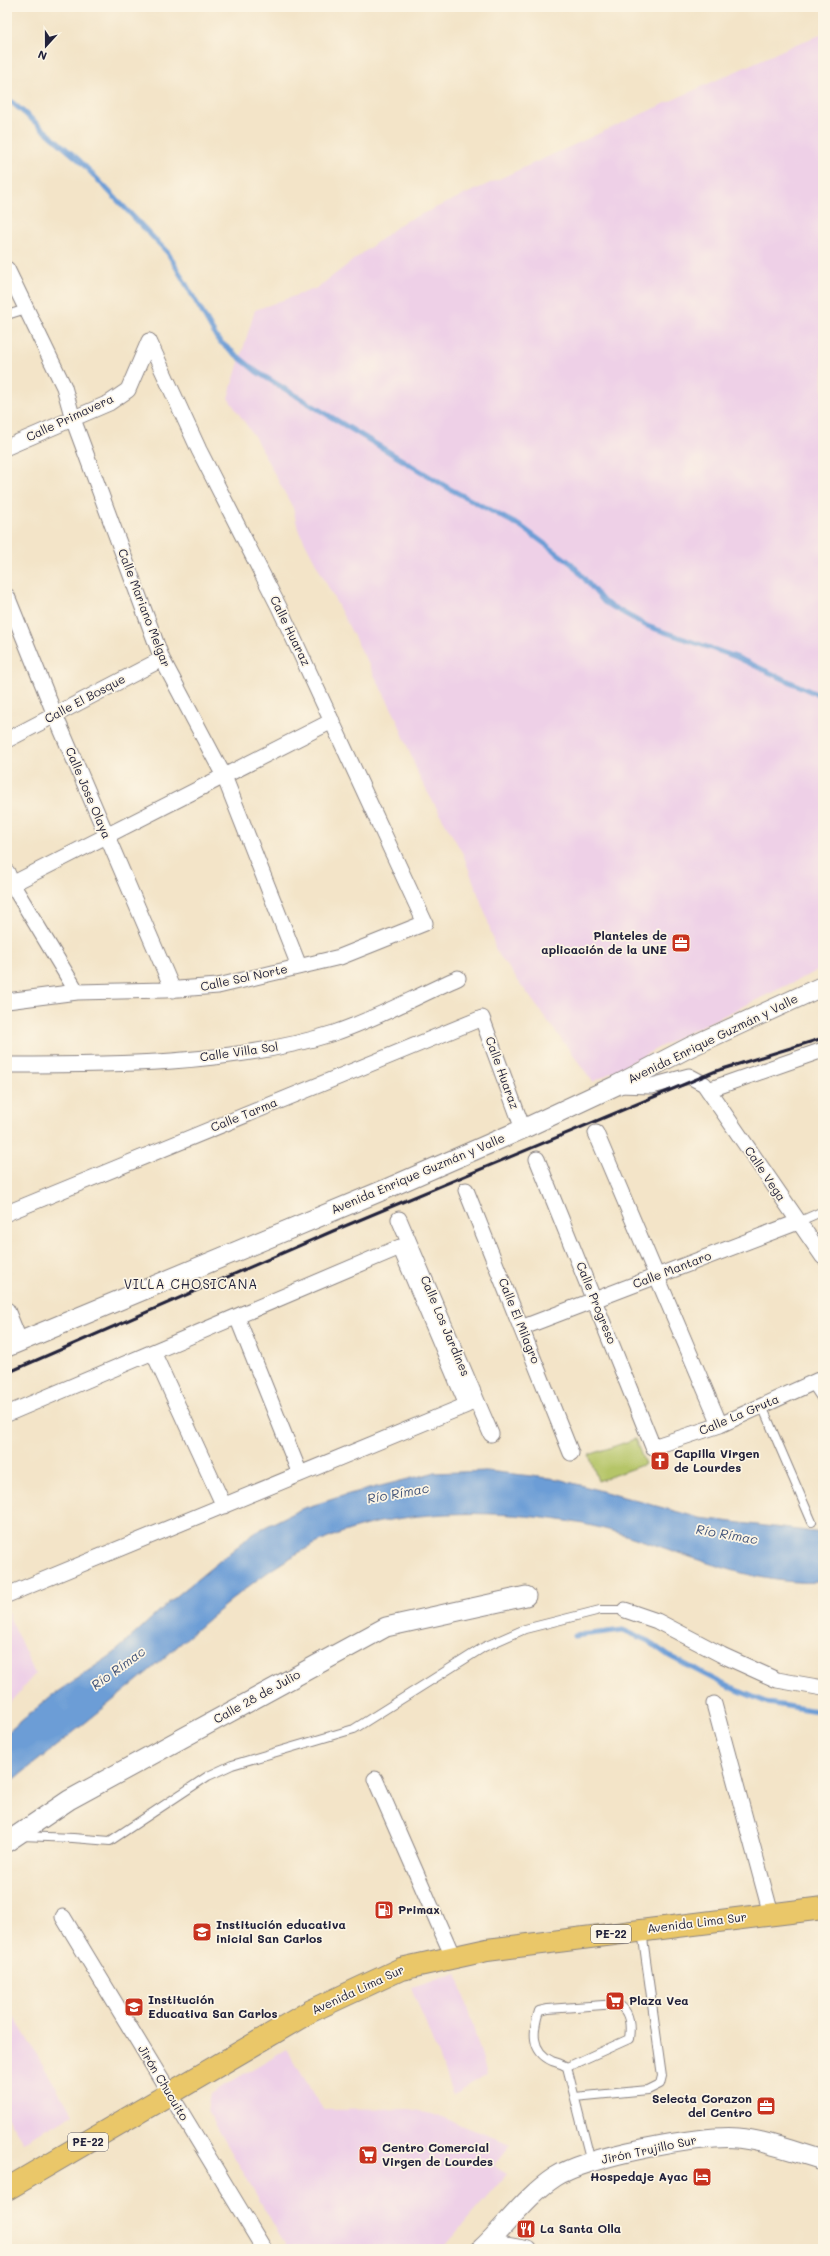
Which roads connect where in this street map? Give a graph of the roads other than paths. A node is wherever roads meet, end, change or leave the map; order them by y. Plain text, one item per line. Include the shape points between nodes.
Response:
1 (7, 269) edge
2 (26, 309) junction
3 (7, 315) edge
4 (149, 341) joint
5 (72, 419) junction
6 (7, 447) edge
7 (7, 596) edge
8 (162, 659) junction
9 (54, 715) junction
10 (332, 721) junction
11 (7, 740) edge
12 (224, 776) junction
13 (107, 836) junction
14 (10, 878) edge
15 (425, 923) joint
16 (299, 966) junction
17 (458, 978) dead end
18 (823, 986) edge
19 (173, 990) junction
20 (77, 992) junction
21 (7, 1001) edge
22 (482, 1018) joint
23 (823, 1050) edge
24 (7, 1065) edge
25 (617, 1085) junction
26 (708, 1090) junction
27 (523, 1129) junction
28 (596, 1133) dead end
29 (537, 1159) dead end
30 (466, 1190) dead end
31 (823, 1211) edge
32 (7, 1213) edge
33 (399, 1219) dead end
34 (798, 1222) junction
35 (823, 1257) edge
36 (656, 1276) junction
37 (594, 1300) junction
38 (7, 1310) edge
39 (237, 1317) junction
40 (521, 1328) junction
41 (14, 1344) edge
42 (153, 1352) junction
43 (817, 1380) edge
44 (823, 1401) edge
45 (762, 1406) junction
46 (7, 1414) edge
47 (720, 1425) junction
48 (492, 1434) dead end
49 (653, 1447) joint
50 (571, 1453) dead end
51 (300, 1474) junction
52 (224, 1506) junction
53 (812, 1522) dead end
54 (7, 1595) edge
55 (526, 1596) dead end
56 (625, 1610) joint
57 (823, 1688) edge
58 (714, 1704) dead end
59 (375, 1779) dead end
60 (12, 1839) edge
61 (823, 1908) edge
62 (771, 1914) junction
63 (63, 1917) dead end
64 (642, 1930) junction
65 (454, 1957) junction
66 (567, 2067) junction
67 (170, 2094) junction
68 (575, 2097) junction
69 (823, 2160) edge
70 (591, 2162) junction
71 (7, 2189) edge
72 (485, 2245) edge
73 (264, 2249) edge
74 (529, 2249) edge

1 - 2 street, Calle Mariano Melgar
2 - 3 lane
2 - 5 street, Calle Mariano Melgar via 64,387
4 - 5 street, Calle Primavera via 128,390 109,403
4 - 10 street, Calle Huaraz via 199,450 279,608
5 - 6 street, Calle Primavera
5 - 8 street, Calle Mariano Melgar
7 - 9 street, Calle Jose Olaya
8 - 9 street, Calle El Bosque
8 - 12 street, Calle Mariano Melgar
9 - 11 street, Calle El Bosque
9 - 13 street, Calle Jose Olaya
10 - 12 street
10 - 15 street, Calle Huaraz
12 - 13 street
12 - 16 street, Calle Mariano Melgar
13 - 14 street
13 - 19 street, Calle Jose Olaya
14 - 20 street
15 - 16 street, Calle Sol Norte via 340,957
16 - 19 street, Calle Sol Norte via 218,986
17 - 24 street, Calle Villa Sol via 334,1032 284,1046 183,1060 78,1065
18 - 25 street, Avenida Enrique Guzmán y Valle via 690,1047
19 - 20 street, Calle Sol Norte
20 - 21 street, Calle Sol Norte
22 - 27 street, Calle Huaraz
22 - 32 street, Calle Tarma
23 - 26 street
25 - 26 street, Calle Vega via 652,1086 689,1076 699,1080
25 - 27 street, Avenida Enrique Guzmán y Valle
26 - 34 street, Calle Vega
27 - 41 street, Avenida Enrique Guzmán y Valle
28 - 36 street
29 - 37 street, Calle Progreso
30 - 40 street, Calle El Milagro
31 - 34 lane, Calle Mantaro
33 - 48 street, Calle Los Jardines
34 - 35 street, Calle Vega
34 - 36 street, Calle Mantaro
36 - 37 street, Calle Mantaro
36 - 47 street
37 - 40 street, Calle Mantaro
37 - 49 street, Calle Progreso
38 - 41 street
39 - 42 street
39 - 51 street
39 - 51 street via 400,1247 467,1405
40 - 50 street, Calle El Milagro
42 - 46 street
42 - 52 street
43 - 44 lane
43 - 45 street, Calle La Gruta
45 - 47 street, Calle La Gruta
45 - 53 lane
47 - 49 street, Calle La Gruta
51 - 52 street
52 - 54 street
55 - 60 street, Calle 28 de Julio via 386,1626 69,1800
56 - 57 street via 658,1621 722,1655 777,1680
56 - 60 lane via 600,1610 526,1629 484,1647 354,1729 232,1765 208,1776 110,1841 73,1838
58 - 62 street
59 - 65 street
61 - 62 highway, Avenida Lima Sur / PE-22
62 - 64 highway, Avenida Lima Sur / PE-22
63 - 67 street, Jirón Chucuito
64 - 65 highway, Avenida Lima Sur / PE-22 via 487,1950
64 - 68 lane via 662,2076 660,2084 648,2090
65 - 67 highway, Avenida Lima Sur / PE-22 via 401,1969 311,2011
66 - 66 lane via 543,2055 534,2041 534,2026 539,2011 617,2004 623,2007 627,2012 629,2039
66 - 68 lane
67 - 71 highway, Avenida Lima Sur / PE-22
67 - 73 street, Jirón Chucuito
68 - 70 lane
69 - 70 street, Jirón Trujillo Sur via 754,2140 717,2137
70 - 72 street, Jirón Trujillo Sur via 561,2173 543,2186
72 - 74 street

